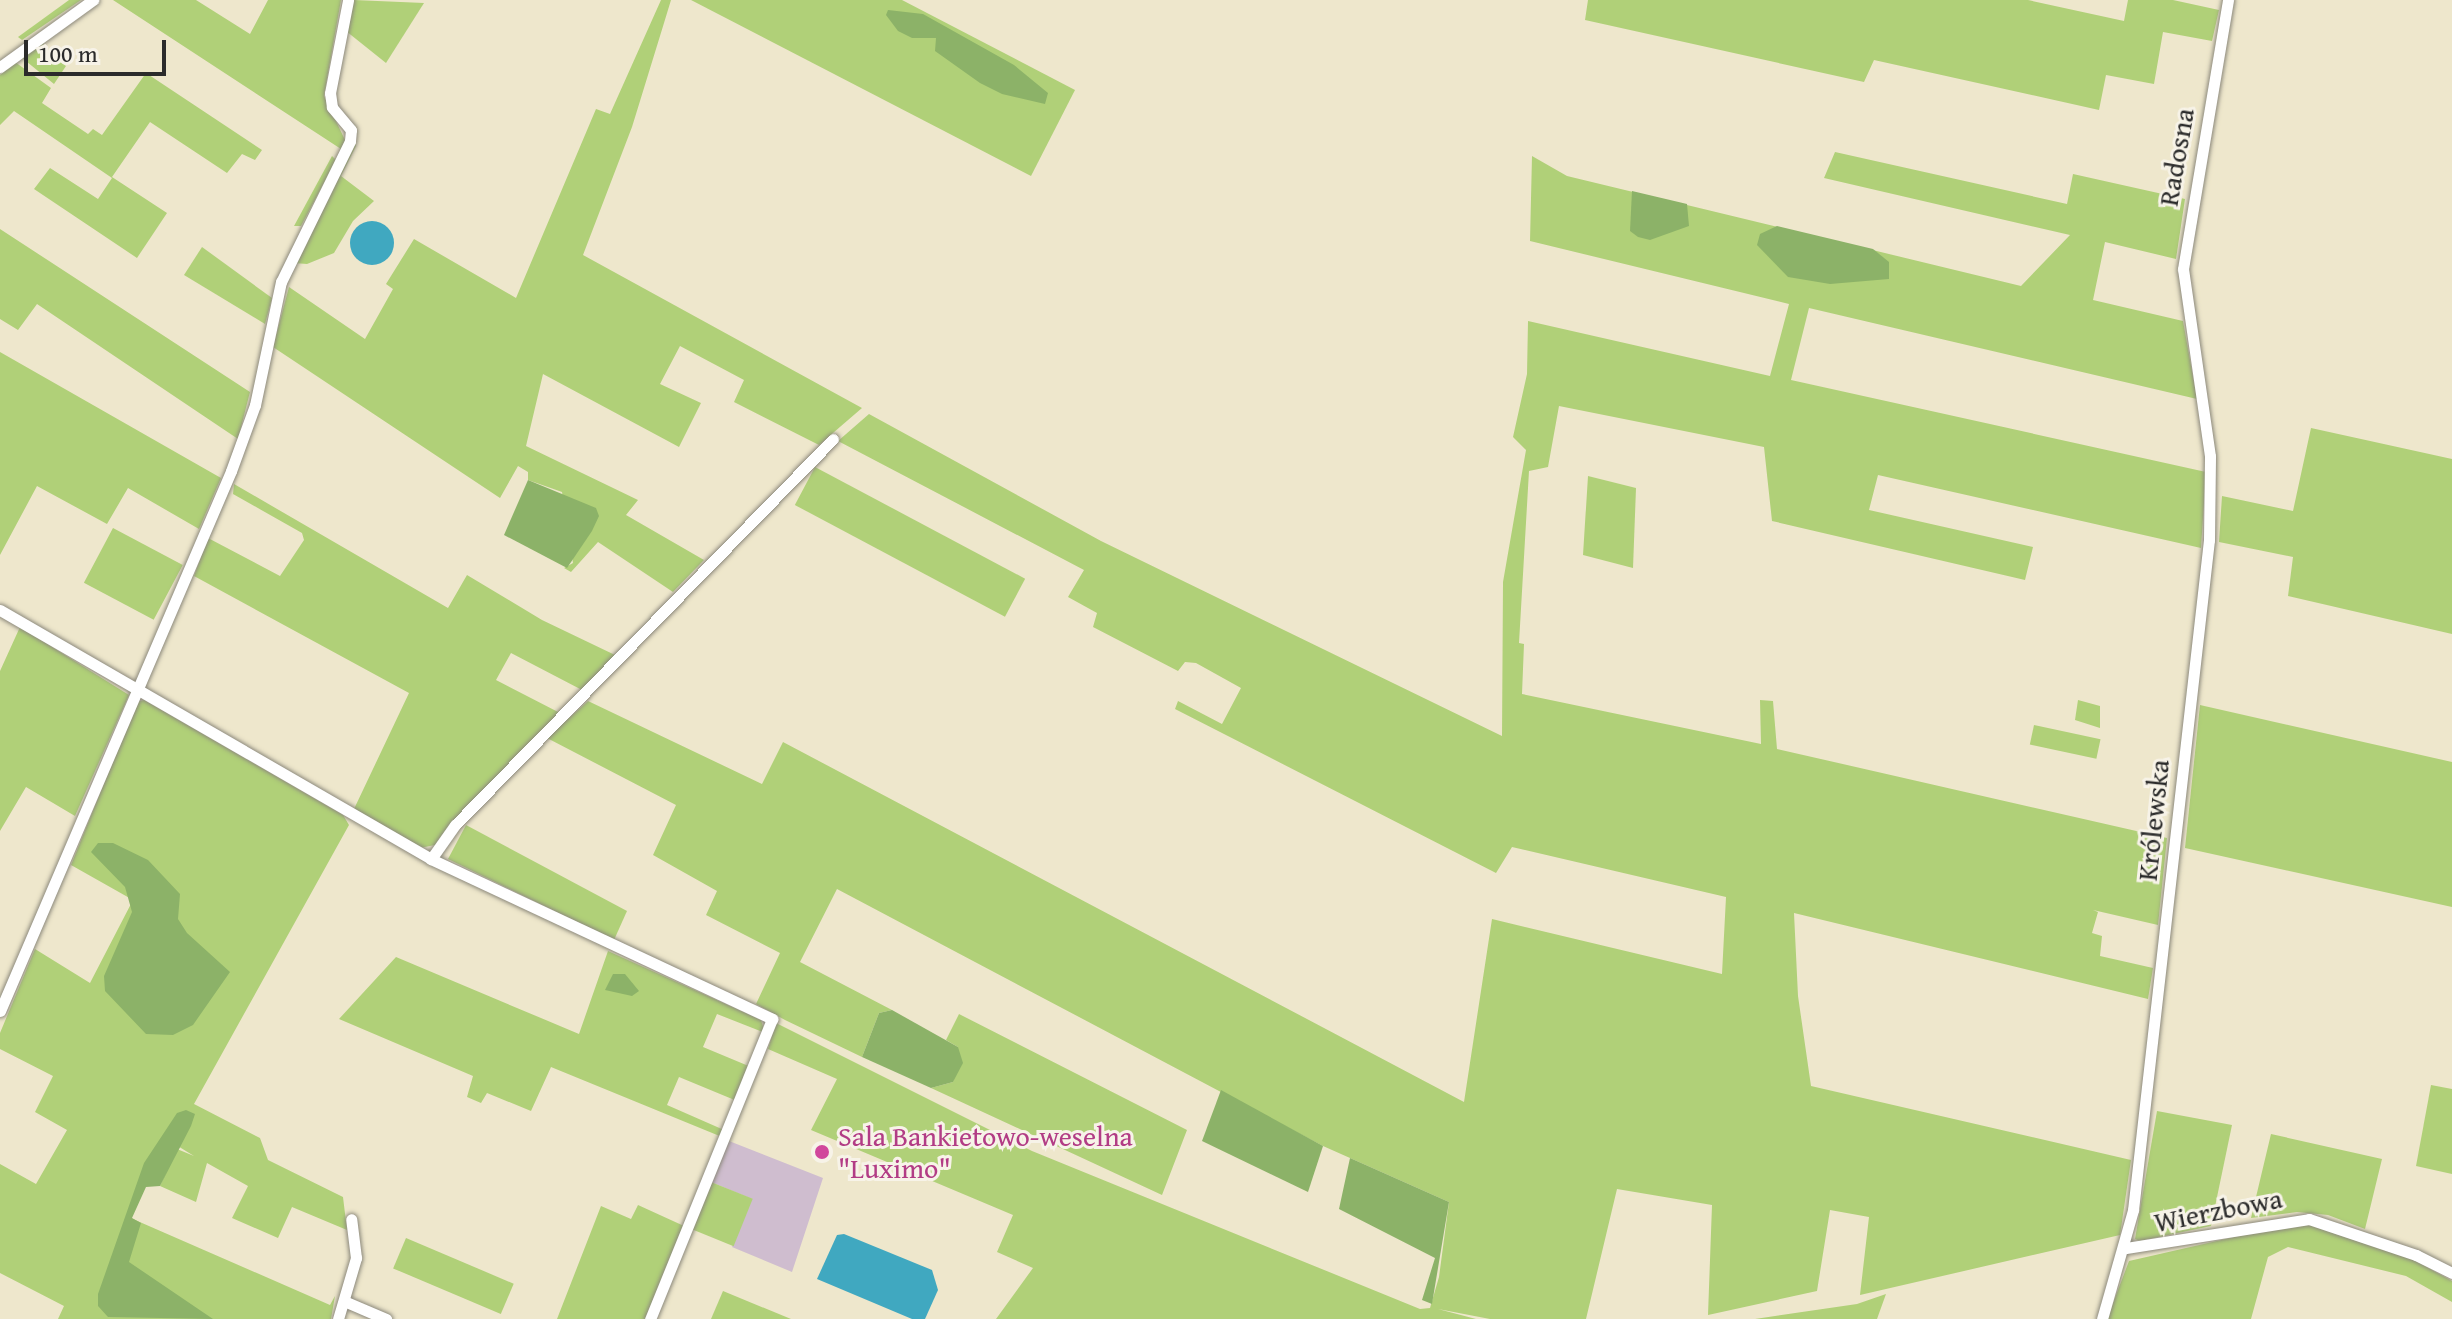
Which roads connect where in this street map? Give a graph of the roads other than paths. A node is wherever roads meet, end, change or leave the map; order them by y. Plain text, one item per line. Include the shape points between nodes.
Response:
1 (93, 0) edge
2 (348, 0) edge
3 (2228, 0) edge
4 (0, 67) edge
5 (2189, 322) joint
6 (833, 439) dead end
7 (0, 610) edge
8 (137, 690) junction
9 (431, 859) junction
10 (0, 1011) edge
11 (351, 1219) dead end
12 (2126, 1248) junction
13 (2452, 1273) edge
14 (344, 1301) junction
15 (338, 1319) edge
16 (386, 1319) edge
17 (650, 1319) edge
18 (2102, 1319) edge

1 - 4 street
2 - 8 street via 330,93 332,107 351,130 350,141 281,282 255,405
3 - 5 street, Radosna via 2183,256
5 - 12 street, Królewska via 2209,443 2210,523 2152,1063
6 - 9 street via 455,825
7 - 8 street
8 - 9 street
8 - 10 street
9 - 17 street via 772,1019
11 - 14 street via 356,1258
12 - 13 street, Wierzbowa via 2305,1219 2403,1250
12 - 18 street, Królewska
14 - 15 street
14 - 16 street

